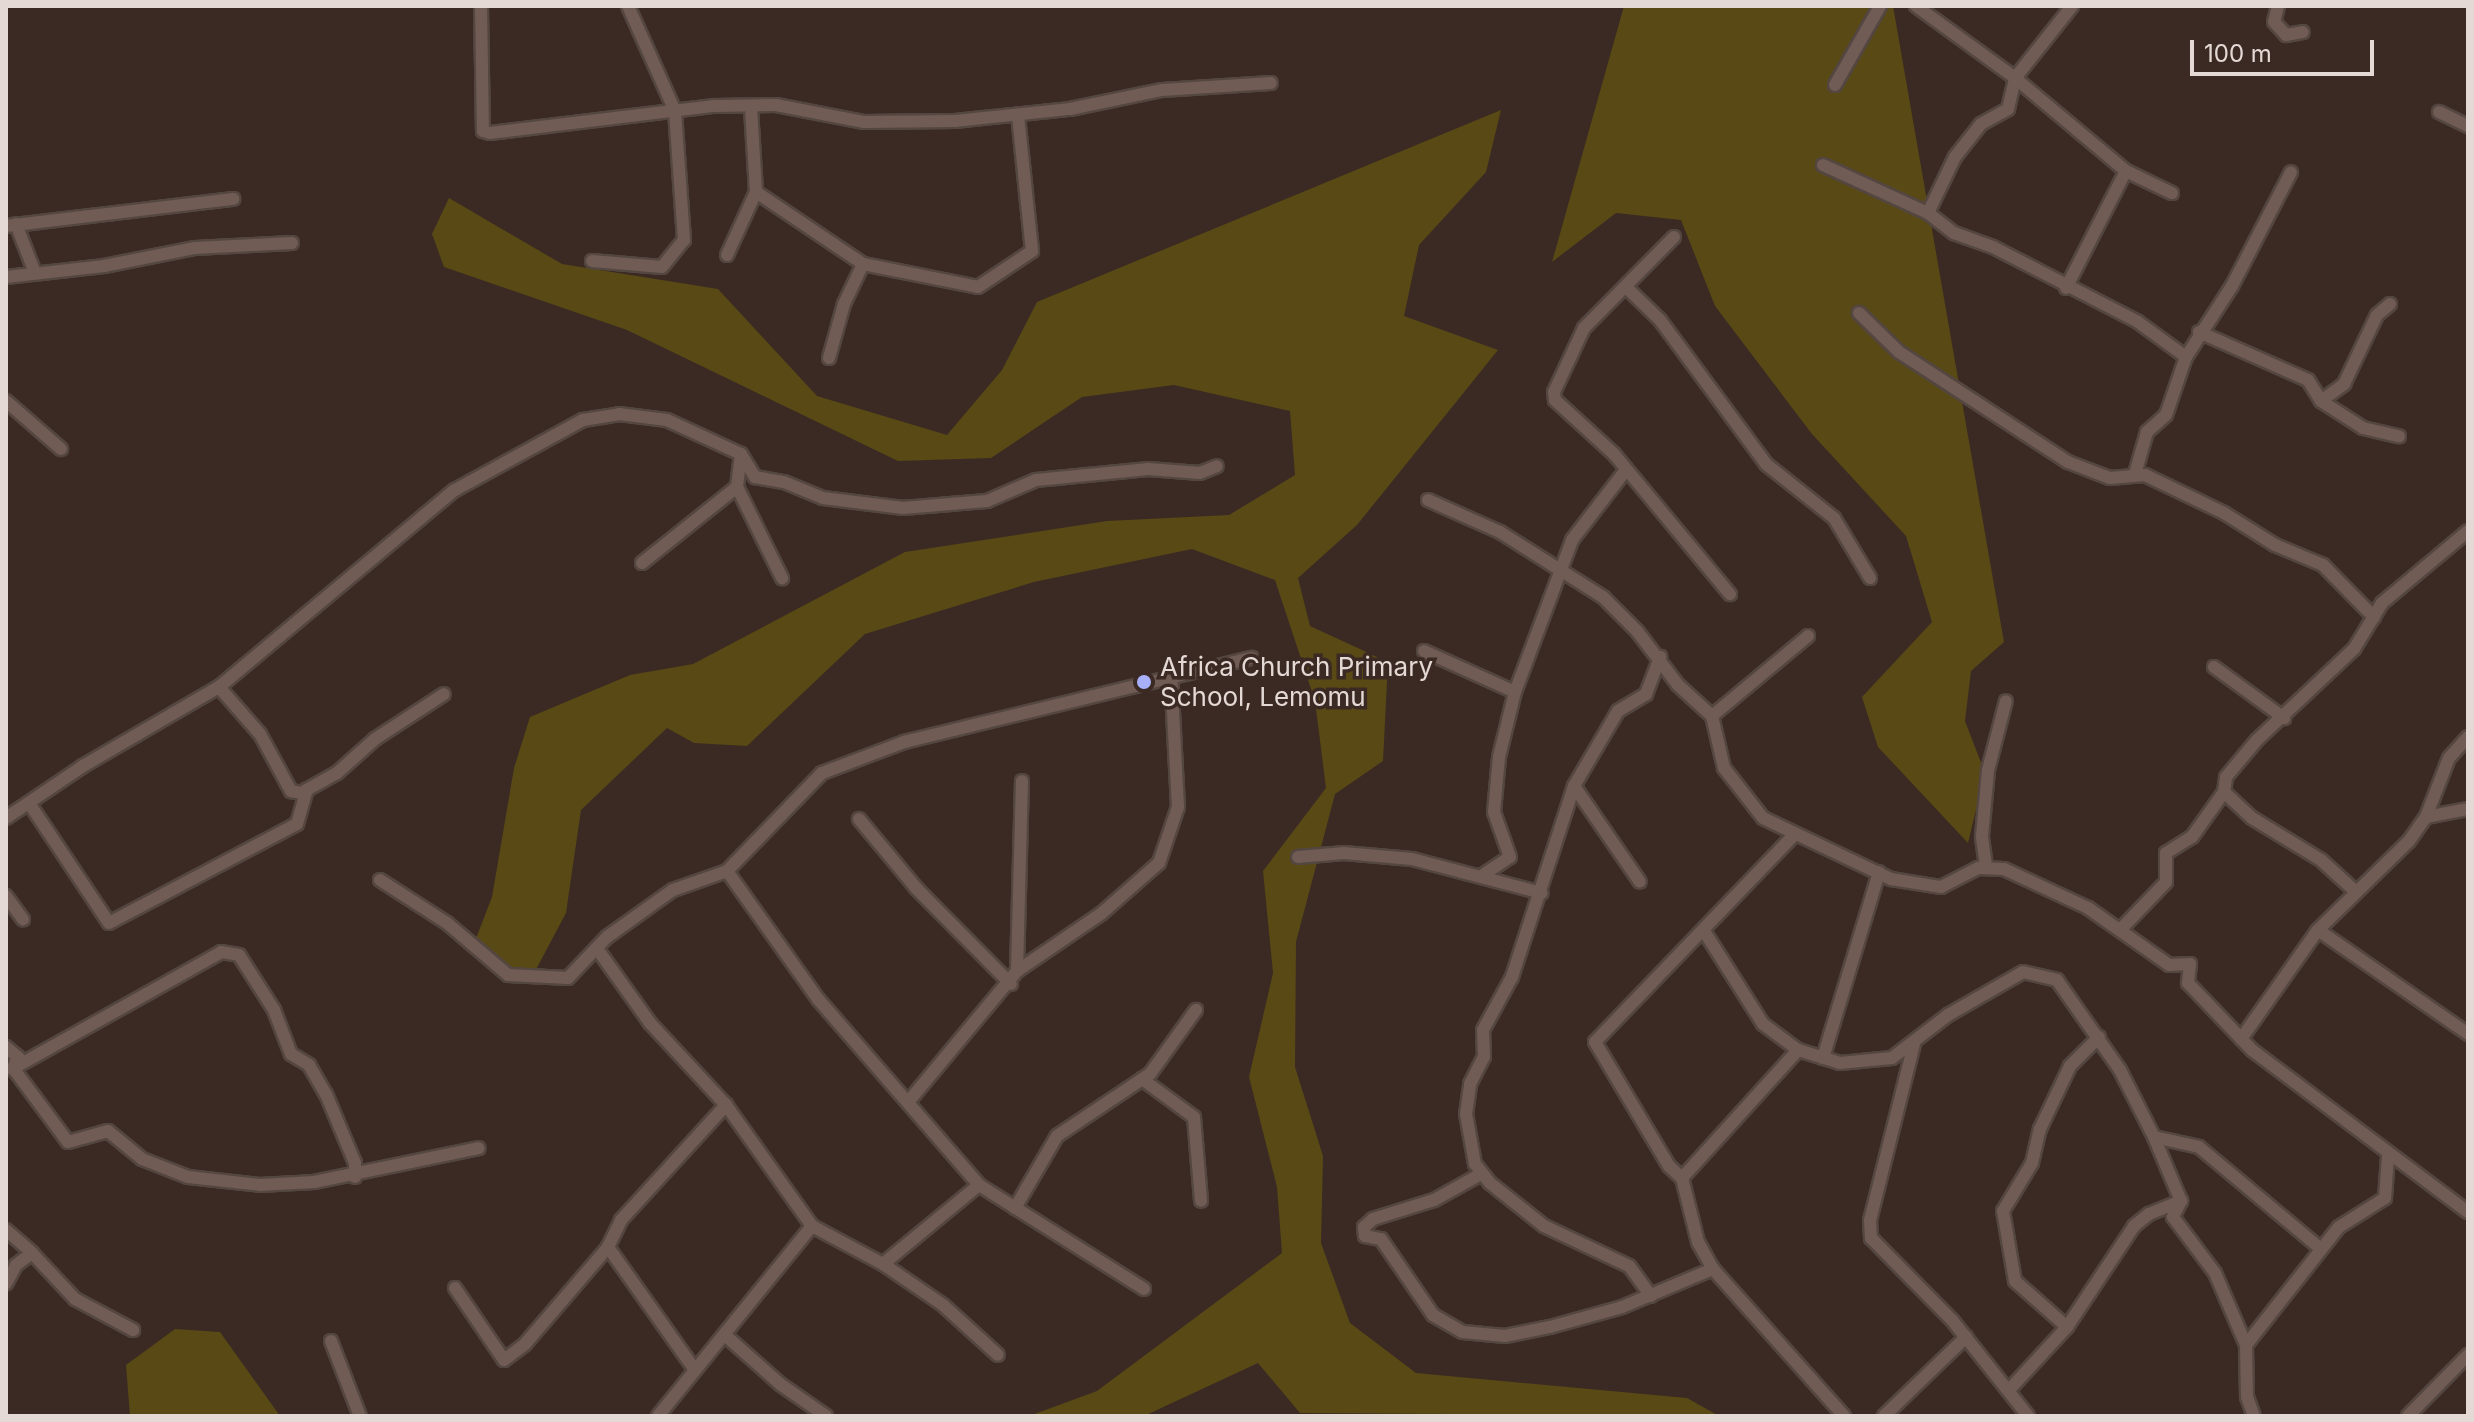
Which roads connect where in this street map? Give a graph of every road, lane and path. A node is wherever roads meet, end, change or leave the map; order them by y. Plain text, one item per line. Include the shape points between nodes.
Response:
1 (481, 6) edge
2 (628, 6) edge
3 (1880, 6) edge
4 (1916, 6) edge
5 (2072, 6) edge
6 (2278, 6) edge
7 (2303, 32) dead end
8 (2015, 78) junction
9 (1271, 83) dead end
10 (1835, 85) dead end
11 (751, 107) junction
12 (675, 111) junction
13 (2439, 112) dead end
14 (1018, 115) junction
15 (2468, 126) edge
16 (1823, 165) dead end
17 (2126, 171) junction
18 (2291, 172) dead end
19 (756, 192) junction
20 (2172, 193) dead end
21 (233, 199) dead end
22 (1928, 213) junction
23 (11, 225) edge
24 (1674, 237) dead end
25 (292, 243) dead end
26 (727, 255) dead end
27 (592, 261) dead end
28 (863, 264) junction
29 (35, 273) junction
30 (6, 277) edge
31 (1627, 288) junction
32 (2066, 288) junction
33 (2390, 304) dead end
34 (1859, 313) dead end
35 (2199, 332) junction
36 (2186, 357) junction
37 (829, 358) dead end
38 (6, 401) edge
39 (2321, 401) junction
40 (2399, 436) dead end
41 (61, 449) dead end
42 (741, 454) junction
43 (1217, 466) dead end
44 (1626, 470) junction
45 (2135, 474) junction
46 (737, 487) junction
47 (1428, 500) dead end
48 (2468, 531) edge
49 (642, 563) dead end
50 (1562, 568) junction
51 (782, 578) dead end
52 (1870, 578) dead end
53 (1730, 594) dead end
54 (2374, 617) junction
55 (1808, 636) dead end
56 (1424, 651) dead end
57 (1660, 657) junction
58 (1252, 658) dead end
59 (2214, 667) dead end
60 (1171, 675) junction
61 (219, 687) junction
62 (1515, 692) junction
63 (444, 694) dead end
64 (2006, 701) dead end
65 (1712, 716) junction
66 (2284, 718) junction
67 (2468, 737) edge
68 (1022, 781) dead end
69 (1574, 786) junction
70 (307, 789) junction
71 (2224, 792) junction
72 (2435, 795) junction
73 (29, 803) junction
74 (2468, 809) edge
75 (2448, 814) junction
76 (2426, 817) junction
77 (6, 818) edge
78 (859, 819) dead end
79 (1767, 821) junction
80 (1794, 835) junction
81 (1778, 847) junction
82 (1298, 857) dead end
83 (1986, 866) junction
84 (727, 871) junction
85 (1879, 872) junction
86 (1483, 875) junction
87 (380, 880) dead end
88 (1640, 882) dead end
89 (2355, 891) junction
90 (1542, 893) junction
91 (6, 896) edge
92 (23, 919) dead end
93 (2121, 929) junction
94 (2318, 930) junction
95 (1704, 931) junction
96 (598, 950) junction
97 (1017, 971) junction
98 (1011, 984) junction
99 (1196, 1010) dead end
100 (2468, 1034) edge
101 (2099, 1037) junction
102 (2241, 1039) junction
103 (1914, 1044) junction
104 (6, 1047) edge
105 (1798, 1050) junction
106 (1823, 1058) junction
107 (10, 1070) edge
108 (1142, 1079) junction
109 (909, 1101) junction
110 (726, 1105) junction
111 (2154, 1137) junction
112 (479, 1148) dead end
113 (2388, 1156) junction
114 (1481, 1174) junction
115 (355, 1177) junction
116 (1682, 1178) junction
117 (979, 1185) junction
118 (1201, 1201) dead end
119 (2181, 1201) junction
120 (1015, 1208) junction
121 (2468, 1212) edge
122 (812, 1226) junction
123 (6, 1230) edge
124 (608, 1247) junction
125 (2321, 1249) junction
126 (32, 1253) junction
127 (883, 1264) junction
128 (1713, 1269) junction
129 (6, 1284) edge
130 (455, 1288) dead end
131 (1144, 1289) dead end
132 (1651, 1296) junction
133 (2067, 1327) junction
134 (133, 1330) dead end
135 (726, 1336) junction
136 (1966, 1337) junction
137 (331, 1341) dead end
138 (2246, 1345) junction
139 (998, 1355) dead end
140 (2466, 1363) edge
141 (695, 1370) junction
142 (2009, 1390) junction
143 (360, 1416) edge
144 (658, 1416) edge
145 (826, 1416) edge
146 (1844, 1416) edge
147 (1884, 1416) edge
148 (2028, 1416) edge
149 (2254, 1416) edge
150 (2408, 1416) edge

1 - 12 street via 483,131
2 - 12 street
3 - 10 street
4 - 8 street
5 - 8 street
6 - 7 street via 2274,22 2286,35
8 - 17 street
8 - 22 street via 2008,109 1981,124 1955,157
9 - 14 street via 1162,90
11 - 12 street
11 - 14 street via 776,105 864,122
11 - 19 street
12 - 27 street via 684,240 662,267
13 - 15 street
14 - 28 street via 1032,251 978,287
16 - 22 street
17 - 20 street
17 - 32 street
18 - 35 street via 2232,286
19 - 26 street
19 - 28 street
21 - 23 street
22 - 32 street via 1954,233 1993,247
23 - 29 street
24 - 31 street
25 - 29 street via 195,248
28 - 37 street via 844,304
29 - 30 street
31 - 44 street via 1584,328 1554,392 1555,400 1581,420
31 - 52 street via 1660,320 1766,464 1834,518
32 - 36 street via 2138,322
33 - 39 street via 2370,328 2344,384
34 - 45 street via 1899,352 2068,462 2110,478
35 - 36 street
35 - 39 street via 2308,380
36 - 45 street via 2166,415 2147,432
38 - 41 street
39 - 40 street via 2363,428
42 - 43 street via 755,477 823,498 903,508 987,501 1036,480 1148,469 1200,473
42 - 46 street
42 - 61 street via 667,420 619,414 583,420 455,490
44 - 50 street via 1586,517
44 - 53 street
45 - 54 street via 2323,565
46 - 49 street
46 - 51 street
47 - 50 street
48 - 54 street via 2398,588
50 - 57 street via 1603,597
50 - 62 street
54 - 66 street via 2354,649
55 - 65 street
56 - 62 street
57 - 65 street via 1678,685
57 - 69 street via 1646,694 1618,711
58 - 60 street
59 - 66 street
60 - 84 street via 904,742 822,773
60 - 97 street via 1178,807 1159,863 1102,913
61 - 70 street via 260,734 291,791
61 - 73 street
62 - 86 street via 1499,757 1494,812 1510,857
63 - 70 street
64 - 83 street via 1985,794
65 - 79 street via 1724,768
66 - 71 street via 2226,777
67 - 72 street via 2449,758
68 - 97 street
69 - 88 street
69 - 90 street
70 - 73 street via 297,824 109,923
71 - 89 street via 2252,818 2321,860
71 - 93 street via 2192,837 2166,853 2166,882
72 - 75 street
72 - 76 street
73 - 77 street
74 - 75 street
75 - 76 street
76 - 89 street via 2383,868
78 - 98 street via 916,888
79 - 80 street
79 - 81 street
80 - 81 street
80 - 85 street
81 - 95 street
82 - 86 street via 1344,853 1412,859
83 - 85 street via 1941,887
83 - 93 street via 2088,908
84 - 96 street via 673,890 607,937
84 - 109 street via 818,999
85 - 106 street
86 - 90 street
87 - 96 street via 447,923 508,975 568,978
89 - 94 street
90 - 114 street via 1512,977 1483,1030 1484,1057 1470,1084 1468,1137
91 - 92 street
93 - 102 street via 2169,965 2190,964 2188,983
94 - 100 street
94 - 102 street
95 - 105 street via 1763,1024
95 - 116 street via 1595,1042 1669,1166
96 - 110 street via 650,1023
97 - 98 street
98 - 109 street
99 - 108 street
101 - 103 street via 2057,980 2023,972 1948,1015
101 - 111 street
101 - 133 street via 2070,1066 2040,1129 2032,1163 2003,1211 2015,1281
102 - 113 street
103 - 106 street via 1871,1063
103 - 136 street via 1870,1220 1871,1238
104 - 107 street via 18,1057
105 - 106 street
105 - 116 street
107 - 115 street via 68,1142 108,1131 142,1159 202,1179 260,1185
107 - 115 street via 221,952 239,955 274,1010 291,1054 309,1065 326,1094 355,1163
108 - 118 street via 1194,1117
108 - 120 street via 1057,1136
109 - 117 street
110 - 122 street
110 - 124 street via 621,1220
111 - 119 street
111 - 125 street via 2199,1147
112 - 115 street
113 - 121 street
113 - 125 street via 2385,1198 2339,1227
114 - 132 street via 1544,1226 1629,1266
114 - 132 street via 1434,1200 1373,1219 1364,1227 1365,1236 1381,1239 1433,1315 1480,1337 1505,1336
116 - 128 street via 1698,1242
117 - 120 street
117 - 127 street
119 - 133 street via 2134,1226
119 - 138 street via 2173,1217 2215,1273
120 - 131 street
122 - 127 street
122 - 135 street
123 - 126 street
124 - 130 street via 525,1344 504,1360
124 - 141 street
125 - 138 street
126 - 129 street via 16,1265
126 - 134 street via 75,1299
127 - 139 street via 943,1305
128 - 132 street
128 - 146 street
133 - 142 street
135 - 141 street
135 - 145 street
136 - 142 street
136 - 147 street
137 - 143 street
138 - 149 street via 2247,1397
140 - 150 street
141 - 144 street
142 - 148 street

